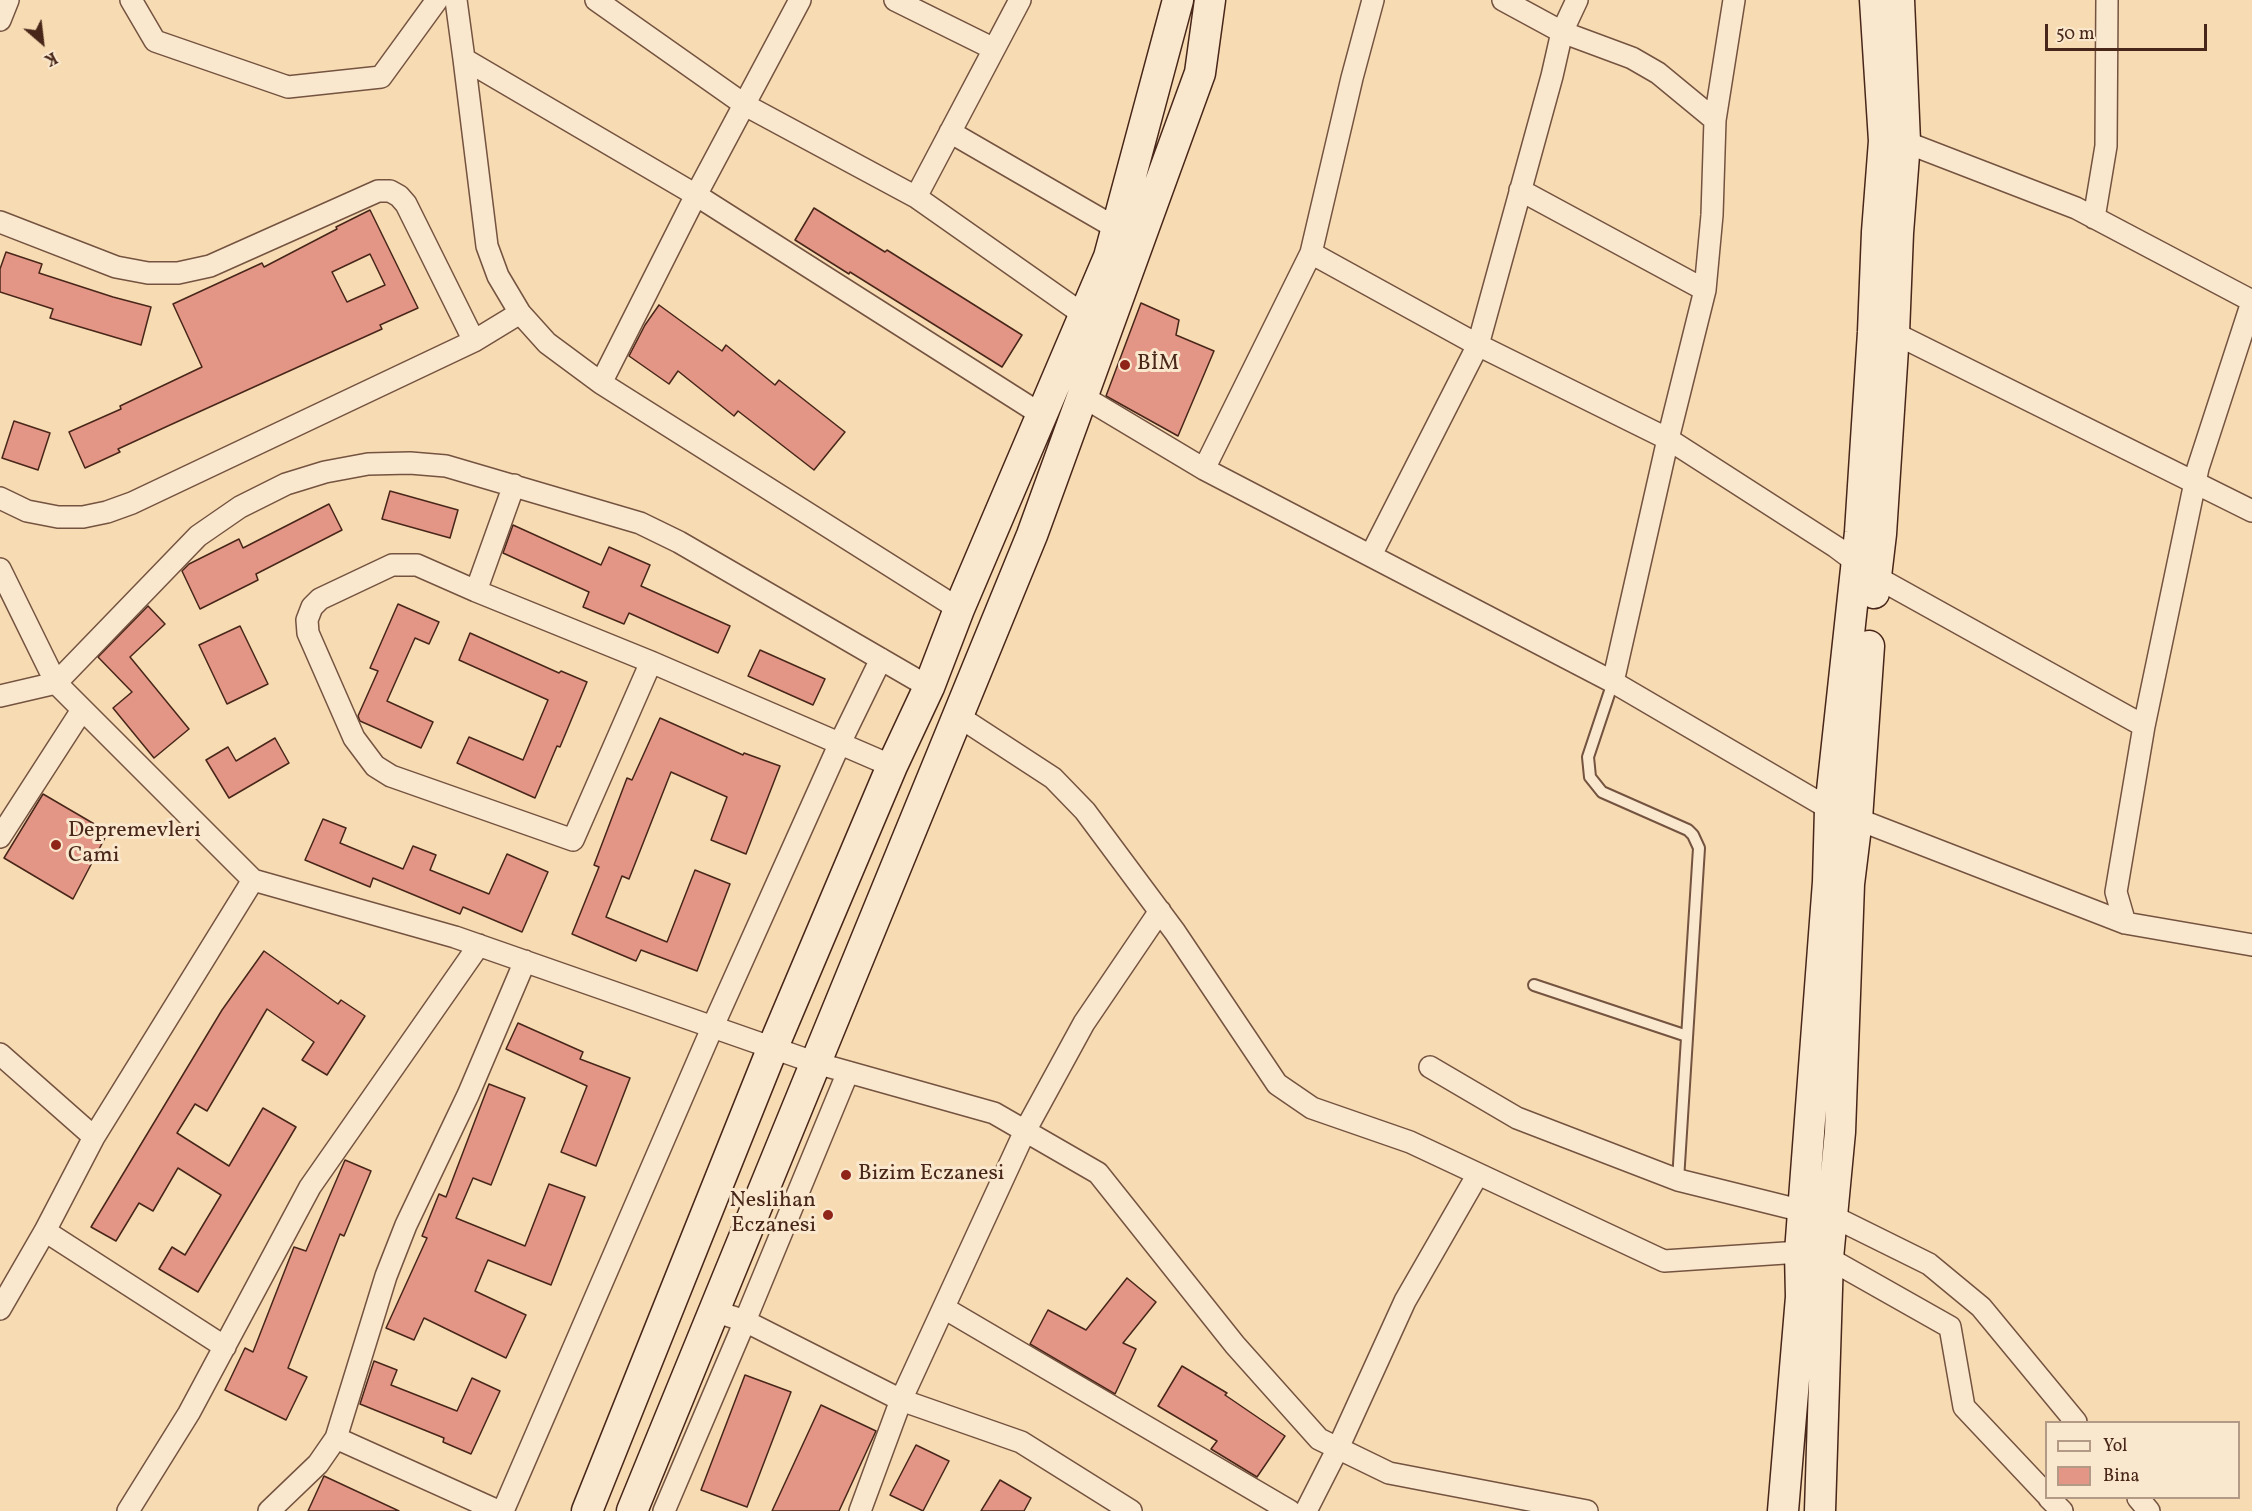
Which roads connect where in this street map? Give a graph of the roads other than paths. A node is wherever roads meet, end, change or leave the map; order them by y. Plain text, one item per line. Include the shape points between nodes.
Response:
1 (8, 0) edge
2 (131, 0) edge
3 (438, 0) edge
4 (456, 0) edge
5 (800, 0) edge
6 (895, 0) edge
7 (1020, 0) edge
8 (1178, 0) edge
9 (1210, 0) edge
10 (1373, 0) edge
11 (1503, 0) edge
12 (1577, 0) edge
13 (1734, 0) edge
14 (1875, 0) edge
15 (1899, 0) edge
16 (2107, 0) edge
17 (602, 2) edge
18 (0, 20) edge
19 (1562, 32) junction
20 (994, 50) junction
21 (464, 59) junction
22 (745, 105) junction
23 (1715, 120) junction
24 (950, 132) junction
25 (1905, 142) junction
26 (1520, 190) junction
27 (696, 195) junction
28 (916, 197) junction
29 (2094, 218) junction
30 (0, 222) edge
31 (1116, 228) junction
32 (1311, 253) junction
33 (1705, 290) junction
34 (2252, 302) edge
35 (520, 313) junction
36 (1084, 315) junction
37 (1894, 333) junction
38 (474, 340) junction
39 (1478, 345) junction
40 (601, 383) junction
41 (1083, 396) junction
42 (1042, 415) junction
43 (1668, 439) junction
44 (1204, 469) junction
45 (2194, 483) junction
46 (514, 485) junction
47 (0, 498) edge
48 (2252, 512) edge
49 (1371, 555) junction
50 (0, 569) edge
51 (1866, 570) junction
52 (476, 591) junction
53 (959, 609) junction
54 (881, 659) junction
55 (651, 662) junction
56 (1613, 682) junction
57 (56, 683) junction
58 (929, 687) junction
59 (0, 696) edge
60 (82, 710) junction
61 (958, 716) junction
62 (2144, 726) junction
63 (840, 743) junction
64 (892, 766) junction
65 (1844, 814) junction
66 (0, 837) edge
67 (253, 880) junction
68 (1160, 911) junction
69 (2125, 923) junction
70 (479, 945) junction
71 (2252, 945) edge
72 (525, 961) junction
73 (1534, 985) dead end
74 (713, 1026) junction
75 (1688, 1036) junction
76 (773, 1047) junction
77 (0, 1054) edge
78 (816, 1063) junction
79 (1430, 1067) dead end
80 (848, 1072) junction
81 (1025, 1131) junction
82 (94, 1137) junction
83 (1478, 1174) junction
84 (1678, 1180) junction
85 (1803, 1211) junction
86 (1832, 1216) junction
87 (45, 1231) junction
88 (1814, 1255) junction
89 (944, 1308) junction
90 (0, 1309) edge
91 (714, 1311) junction
92 (745, 1321) junction
93 (225, 1347) junction
94 (901, 1400) junction
95 (2075, 1421) edge
96 (336, 1438) junction
97 (1338, 1448) junction
98 (2045, 1493) edge
99 (2051, 1499) edge
100 (2140, 1499) edge
101 (1575, 1510) edge
102 (128, 1511) edge
103 (269, 1511) edge
104 (498, 1511) edge
105 (503, 1511) edge
106 (587, 1511) edge
107 (632, 1511) edge
108 (664, 1511) edge
109 (860, 1511) edge
110 (1131, 1511) edge
111 (1290, 1511) edge
112 (1306, 1511) edge
113 (1783, 1511) edge
114 (1820, 1511) edge
115 (2062, 1511) edge
116 (2149, 1511) edge

1 - 18 street
2 - 3 street via 155,41 288,87 381,76
4 - 21 street
5 - 22 street
6 - 20 street
7 - 20 street
8 - 31 main road
9 - 41 main road via 1200,73
10 - 32 street
11 - 19 street
12 - 19 street
13 - 23 street
14 - 51 main road via 1884,141
15 - 25 main road
16 - 29 street via 2106,146
17 - 22 street
19 - 23 street via 1632,58 1658,73
19 - 26 street
20 - 24 street
21 - 27 street
21 - 35 street via 487,246 498,276
22 - 27 street
22 - 28 street
23 - 33 street
24 - 28 street
24 - 31 street
25 - 29 street
25 - 37 main road
26 - 33 street
26 - 39 street
27 - 40 street
27 - 42 street
28 - 36 street
29 - 34 street
30 - 38 street via 116,267 178,273 210,266 378,191 390,191 406,204
31 - 36 main road via 1109,257
32 - 39 street
32 - 44 street
33 - 43 street
34 - 45 street
35 - 38 street
35 - 40 street via 547,343
36 - 42 main road
37 - 45 street
37 - 51 main road via 1881,534
38 - 47 street via 107,512 58,517 27,511
39 - 43 street
39 - 49 street
40 - 53 street
41 - 44 street
41 - 61 main road via 1032,535
42 - 53 main road
43 - 51 street
43 - 56 street
44 - 49 street
45 - 48 street
45 - 62 street
46 - 52 street
46 - 54 street via 650,528
46 - 57 street via 446,466 410,463 357,466 286,484 240,507 198,536
49 - 56 street
50 - 57 street
51 - 62 street
51 - 65 main road via 1865,685
52 - 55 street
52 - 55 street via 406,563 392,565 320,599 312,607 308,633 354,738 375,766 391,776 573,840
53 - 58 main road
54 - 58 street
54 - 63 street
55 - 63 street
56 - 65 street
56 - 75 lane via 1588,757 1590,777 1602,792 1688,830 1699,848
57 - 59 street
57 - 60 street
58 - 64 main road
60 - 66 street
60 - 67 street
61 - 68 street via 1053,778 1085,811
61 - 78 main road
62 - 69 street via 2116,892
63 - 64 street
63 - 74 street
64 - 76 main road
65 - 69 street
65 - 85 main road via 1828,882
65 - 86 main road via 1849,884 1840,1132
67 - 70 street
67 - 82 street
68 - 81 street via 1084,1023
68 - 83 street via 1277,1084 1312,1108 1410,1142
69 - 71 street
70 - 72 street
70 - 93 street via 310,1187
72 - 74 street
72 - 96 street via 468,1095 406,1225 386,1276
73 - 75 lane
74 - 76 street
74 - 105 street
75 - 84 lane
76 - 78 street
76 - 106 main road
77 - 82 street
78 - 80 street
78 - 91 main road
79 - 84 street via 1517,1118
80 - 81 street via 994,1113
80 - 92 street
81 - 89 street
81 - 97 street via 1098,1173 1235,1345 1319,1439
82 - 87 street
83 - 88 street via 1664,1261
83 - 97 street via 1405,1302
84 - 85 street
85 - 86 street
85 - 88 main road
86 - 88 main road
86 - 95 street via 1929,1264 1981,1307
87 - 90 street
87 - 93 street
88 - 98 street via 1950,1327 1964,1407
88 - 113 main road via 1801,1297
88 - 114 main road
89 - 94 street
89 - 111 street
91 - 92 street
91 - 107 main road
92 - 94 street
92 - 108 street
93 - 102 street
94 - 109 street
94 - 110 street via 1021,1442
96 - 103 street via 318,1464
96 - 104 street
97 - 101 street via 1389,1473
97 - 112 street
99 - 115 street
100 - 116 street

